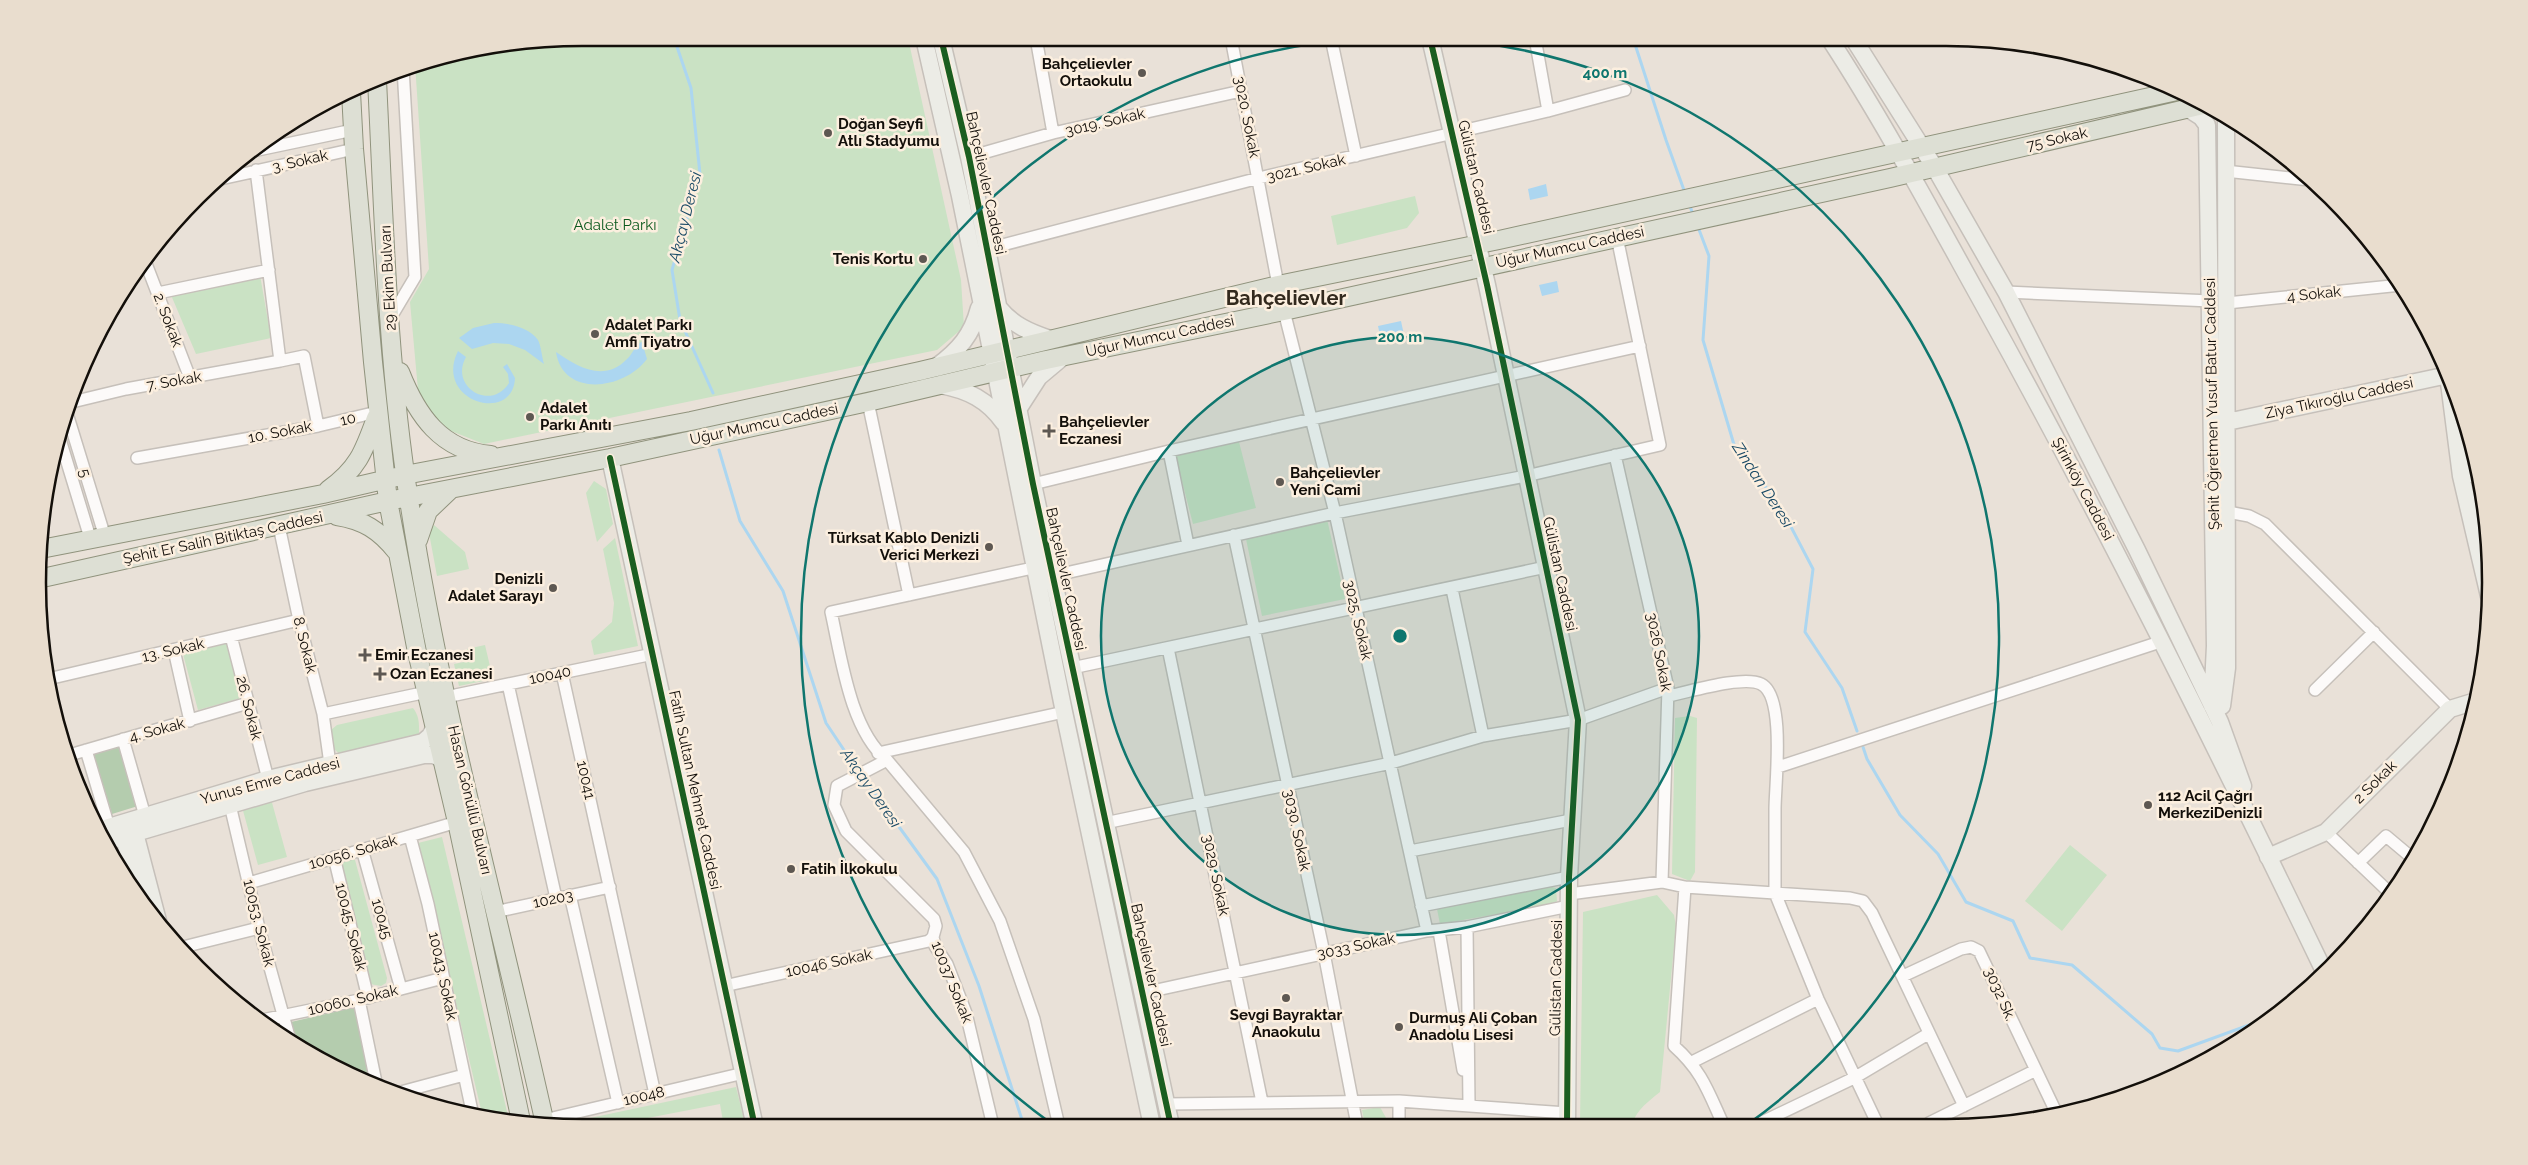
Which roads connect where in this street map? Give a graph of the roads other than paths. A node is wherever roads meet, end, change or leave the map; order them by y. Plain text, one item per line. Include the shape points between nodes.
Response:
1 (926, 46) edge
2 (943, 46) edge
3 (1037, 46) edge
4 (1233, 46) edge
5 (1333, 46) edge
6 (1432, 46) edge
7 (1536, 46) edge
8 (1834, 46) edge
9 (1858, 46) edge
10 (404, 77) edge
11 (376, 87) edge
12 (1625, 90) dead end
13 (1241, 91) junction
14 (2165, 94) edge
15 (351, 99) edge
16 (2191, 106) edge
17 (2198, 110) edge
18 (1548, 111) junction
19 (2226, 126) edge
20 (353, 130) junction
21 (1453, 132) junction
22 (1053, 133) junction
23 (269, 148) edge
24 (354, 148) junction
25 (1922, 148) junction
26 (1898, 151) junction
27 (1356, 156) junction
28 (970, 157) junction
29 (1935, 168) junction
30 (256, 170) junction
31 (2225, 171) junction
32 (1911, 174) junction
33 (233, 176) edge
34 (1259, 178) junction
35 (2299, 179) edge
36 (1617, 237) junction
37 (1478, 244) junction
38 (987, 249) junction
39 (1483, 266) junction
40 (148, 269) edge
41 (269, 270) junction
42 (1278, 285) junction
43 (2392, 286) edge
44 (2006, 292) junction
45 (158, 293) junction
46 (2219, 302) junction
47 (980, 303) junction
48 (999, 308) junction
49 (1284, 311) junction
50 (390, 319) junction
51 (1050, 339) junction
52 (1640, 346) junction
53 (999, 352) junction
54 (393, 356) junction
55 (1064, 356) junction
56 (280, 361) junction
57 (935, 368) junction
58 (1003, 370) junction
59 (2440, 376) edge
60 (1507, 377) junction
61 (190, 378) junction
62 (940, 385) junction
63 (78, 401) edge
64 (868, 402) junction
65 (1019, 408) junction
66 (2452, 408) edge
67 (377, 412) junction
68 (1310, 419) junction
69 (2227, 422) junction
70 (318, 426) junction
71 (1006, 426) junction
72 (70, 427) edge
73 (64, 449) edge
74 (1169, 450) junction
75 (1615, 455) junction
76 (509, 457) junction
77 (137, 458) dead end
78 (610, 458) junction
79 (2470, 474) edge
80 (405, 475) junction
81 (1526, 476) junction
82 (2461, 476) junction
83 (385, 479) junction
84 (1033, 484) junction
85 (451, 489) junction
86 (324, 494) junction
87 (408, 498) junction
88 (388, 501) junction
89 (2228, 512) junction
90 (1335, 513) junction
91 (329, 515) junction
92 (279, 526) junction
93 (1234, 535) junction
94 (98, 539) junction
95 (1188, 545) junction
96 (47, 548) edge
97 (418, 548) junction
98 (397, 552) junction
99 (2481, 564) edge
100 (1034, 568) junction
101 (1546, 568) junction
102 (1052, 570) junction
103 (46, 577) edge
104 (1452, 589) junction
105 (910, 595) junction
106 (1355, 610) junction
107 (299, 620) junction
108 (1255, 630) junction
109 (2374, 632) junction
110 (231, 636) junction
111 (2163, 641) junction
112 (1168, 648) junction
113 (174, 650) junction
114 (653, 654) junction
115 (1072, 668) junction
116 (562, 673) junction
117 (55, 677) edge
118 (508, 684) junction
119 (2315, 690) dead end
120 (427, 692) junction
121 (1668, 692) junction
122 (446, 697) junction
123 (248, 703) junction
124 (2467, 704) edge
125 (2450, 709) junction
126 (1064, 712) junction
127 (323, 714) junction
128 (2209, 719) junction
129 (1578, 720) junction
130 (190, 721) junction
131 (435, 727) junction
132 (1483, 736) junction
133 (124, 739) junction
134 (86, 750) junction
135 (75, 753) edge
136 (883, 756) junction
137 (443, 760) junction
138 (1391, 763) junction
139 (330, 764) junction
140 (1778, 767) junction
141 (268, 779) junction
142 (1287, 783) junction
143 (1201, 802) junction
144 (230, 805) junction
145 (145, 816) junction
146 (100, 817) edge
147 (1571, 820) junction
148 (457, 822) junction
149 (1105, 823) junction
150 (2326, 832) junction
151 (109, 833) edge
152 (129, 835) junction
153 (410, 836) junction
154 (362, 849) junction
155 (1410, 851) junction
156 (2408, 854) edge
157 (2268, 856) junction
158 (334, 857) junction
159 (2358, 863) junction
160 (1569, 877) junction
161 (136, 878) edge
162 (1662, 882) junction
163 (249, 883) junction
164 (610, 887) junction
165 (1685, 887) junction
166 (2385, 888) edge
167 (1775, 893) junction
168 (570, 895) junction
169 (556, 898) junction
170 (151, 900) edge
171 (1569, 900) junction
172 (1421, 906) junction
173 (495, 912) junction
174 (1467, 927) junction
175 (259, 928) junction
176 (1426, 931) junction
177 (1439, 931) junction
178 (933, 937) junction
179 (188, 946) edge
180 (1324, 953) junction
181 (2321, 965) edge
182 (1236, 972) junction
183 (1903, 976) junction
184 (443, 978) junction
185 (724, 986) junction
186 (401, 989) junction
187 (1143, 992) junction
188 (364, 999) junction
189 (1818, 999) junction
190 (283, 1015) junction
191 (270, 1018) edge
192 (287, 1029) edge
193 (1928, 1034) junction
194 (1692, 1062) junction
195 (2034, 1071) junction
196 (744, 1073) junction
197 (464, 1075) junction
198 (376, 1077) edge
199 (1854, 1078) junction
200 (409, 1090) edge
201 (655, 1094) junction
202 (1353, 1101) junction
203 (1399, 1101) junction
204 (1262, 1102) junction
205 (618, 1103) junction
206 (1167, 1104) junction
207 (1469, 1104) junction
208 (471, 1106) edge
209 (1964, 1106) junction
210 (2053, 1107) edge
211 (520, 1115) edge
212 (543, 1118) edge
213 (558, 1118) edge
214 (753, 1119) edge
215 (991, 1119) edge
216 (1057, 1119) edge
217 (1151, 1119) edge
218 (1170, 1119) edge
219 (1357, 1119) edge
220 (1399, 1119) edge
221 (1567, 1119) edge
222 (1721, 1119) edge
223 (1768, 1119) edge
224 (1875, 1119) edge
225 (1937, 1119) edge

1 - 47 street, Bahçelievler Caddesi
2 - 28 street, Bahçelievler Caddesi
3 - 22 street
4 - 13 street, 3020. Sokak
5 - 27 street
6 - 21 street, Gülistan Caddesi
7 - 18 street
8 - 26 street, Şirinköy Caddesi
9 - 25 street, Şirinköy Caddesi
10 - 50 street via 415,278
11 - 50 main road, 29 Ekim Bulvarı
12 - 18 street, 3021. Sokak
13 - 22 street, 3019. Sokak
13 - 34 street, 3020. Sokak
14 - 25 main road, 75 Sokak
15 - 20 main road, 29 Ekim Bulvarı
16 - 29 main road, 75 Sokak
17 - 46 street, Şehit Öğretmen Yusuf Batur Caddesi via 2207,125
18 - 21 street, 3021. Sokak
19 - 31 street, Şehit Öğretmen Yusuf Batur Caddesi
20 - 23 street
20 - 24 main road, 29 Ekim Bulvarı
21 - 27 street, 3021. Sokak
21 - 37 street, Gülistan Caddesi
22 - 28 street, 3019. Sokak
24 - 30 street, 3. Sokak
24 - 67 main road, 29 Ekim Bulvarı
25 - 26 main road, 75 Sokak
25 - 29 street, Şirinköy Caddesi
26 - 32 street, Şirinköy Caddesi
26 - 37 main road, Uğur Mumcu Caddesi
27 - 34 street, 3021. Sokak
28 - 38 street, Bahçelievler Caddesi
29 - 32 main road, 75 Sokak
29 - 44 street, Şirinköy Caddesi
30 - 33 street, 3. Sokak
30 - 41 street
31 - 35 street
31 - 46 street, Şehit Öğretmen Yusuf Batur Caddesi
32 - 36 main road, Uğur Mumcu Caddesi
32 - 111 street, Şirinköy Caddesi via 2035,397
34 - 38 street, 3021. Sokak
34 - 42 street, 3020. Sokak
36 - 39 main road, Uğur Mumcu Caddesi
36 - 52 street
37 - 39 street, Gülistan Caddesi
37 - 42 main road, Uğur Mumcu Caddesi
38 - 48 street, Bahçelievler Caddesi
39 - 49 main road, Uğur Mumcu Caddesi
39 - 60 street, Gülistan Caddesi
40 - 45 street, 2. Sokak
41 - 45 street
41 - 56 street
42 - 51 main road, Uğur Mumcu Caddesi
43 - 46 street, 4 Sokak
44 - 46 street, 4 Sokak
44 - 128 street, Şirinköy Caddesi via 2137,550
45 - 61 street, 2. Sokak
46 - 69 street, Şehit Öğretmen Yusuf Batur Caddesi
46 - 128 street, Şehit Öğretmen Yusuf Batur Caddesi via 2215,646
47 - 53 street, Bahçelievler Caddesi
47 - 57 street via 969,336
48 - 51 street via 1014,324
48 - 53 street, Bahçelievler Caddesi
49 - 55 main road, Uğur Mumcu Caddesi
49 - 68 street, 3025. Sokak
50 - 54 main road, 29 Ekim Bulvarı
51 - 53 main road, Uğur Mumcu Caddesi
52 - 60 street
52 - 75 street via 1660,445
53 - 57 main road, Uğur Mumcu Caddesi
53 - 58 street, Bahçelievler Caddesi
54 - 76 main road via 414,405 439,436 470,452
54 - 80 main road, 29 Ekim Bulvarı
55 - 58 main road, Uğur Mumcu Caddesi
55 - 65 street via 1039,377
56 - 61 street, 7. Sokak
56 - 70 street, 10. Sokak via 304,356
57 - 76 main road, Uğur Mumcu Caddesi
58 - 62 main road, Uğur Mumcu Caddesi
58 - 65 street, Bahçelievler Caddesi
58 - 71 street, Bahçelievler Caddesi
59 - 69 street, Ziya Tıkıroğlu Caddesi
60 - 68 street
60 - 81 street, Gülistan Caddesi
61 - 63 street, 7. Sokak
62 - 64 main road, Uğur Mumcu Caddesi
62 - 71 street via 964,390 980,398 990,405
64 - 78 main road, Uğur Mumcu Caddesi
64 - 105 street
65 - 84 street, Bahçelievler Caddesi
66 - 82 street
67 - 70 street, 10
67 - 83 main road, 29 Ekim Bulvarı
67 - 86 main road via 358,461 346,477
68 - 74 street
68 - 90 street, 3025. Sokak
69 - 89 street, Şehit Öğretmen Yusuf Batur Caddesi
70 - 77 street, 10. Sokak
71 - 100 street, Bahçelievler Caddesi
72 - 94 street, 5
73 - 94 street
74 - 84 street
74 - 95 street
75 - 81 street
75 - 121 street, 3026 Sokak
76 - 80 main road, Uğur Mumcu Caddesi
78 - 85 main road, Uğur Mumcu Caddesi
78 - 114 street, Fatih Sultan Mehmet Caddesi
79 - 82 street
80 - 83 main road, Şehit Er Salih Bitiktaş Caddesi
80 - 87 main road, Hasan Gönüllü Bulvarı
81 - 90 street
81 - 101 street, Gülistan Caddesi
82 - 99 street
83 - 86 main road, Şehit Er Salih Bitiktaş Caddesi
83 - 88 main road, Hasan Gönüllü Bulvarı
84 - 102 street, Bahçelievler Caddesi
85 - 87 main road, Uğur Mumcu Caddesi
85 - 97 main road via 428,511
86 - 94 main road, Şehit Er Salih Bitiktaş Caddesi
87 - 88 main road, Şehit Er Salih Bitiktaş Caddesi
87 - 97 main road, Hasan Gönüllü Bulvarı
88 - 91 main road, Şehit Er Salih Bitiktaş Caddesi
88 - 98 main road, Hasan Gönüllü Bulvarı
89 - 109 street via 2249,516 2265,524
89 - 128 street, Şehit Öğretmen Yusuf Batur Caddesi via 2227,668
90 - 93 street
90 - 106 street, 3025. Sokak
91 - 92 main road, Şehit Er Salih Bitiktaş Caddesi
91 - 98 main road via 371,526
92 - 103 main road, Şehit Er Salih Bitiktaş Caddesi
92 - 107 street, 8. Sokak
93 - 95 street
93 - 108 street, 3030. Sokak
94 - 96 main road, Şehit Er Salih Bitiktaş Caddesi
95 - 102 street
97 - 122 main road, Hasan Gönüllü Bulvarı
98 - 120 main road, Hasan Gönüllü Bulvarı
100 - 102 street
100 - 105 street
100 - 126 street, Bahçelievler Caddesi
101 - 104 street
101 - 129 street, Gülistan Caddesi
102 - 115 street, Bahçelievler Caddesi
104 - 106 street
104 - 132 street
105 - 136 street via 831,612 854,709
106 - 108 street
106 - 138 street, 3025. Sokak
107 - 110 street, 13. Sokak
107 - 127 street, 8. Sokak
108 - 112 street
108 - 142 street, 3030. Sokak
109 - 119 street
109 - 125 street
110 - 113 street, 13. Sokak
110 - 123 street, 26. Sokak
111 - 128 street, Şirinköy Caddesi
111 - 140 street
112 - 115 street
112 - 143 street, 3029. Sokak
113 - 117 street, 13. Sokak
113 - 130 street
114 - 116 street, 10040
114 - 185 street, Fatih Sultan Mehmet Caddesi
115 - 149 street, Bahçelievler Caddesi
116 - 118 street, 10040
116 - 164 street, 10041
118 - 122 street, 10040
118 - 169 street
120 - 127 street
120 - 131 main road, Hasan Gönüllü Bulvarı
121 - 129 street
121 - 140 street via 1746,681 1764,685 1771,694 1775,711
121 - 162 street, 3026 Sokak
122 - 173 main road, Hasan Gönüllü Bulvarı
123 - 130 street, 4. Sokak
123 - 141 street, 26. Sokak
124 - 125 street, 2 Sokak
125 - 150 street, 2 Sokak
126 - 136 street
126 - 217 street, Bahçelievler Caddesi
127 - 139 street, 8. Sokak
128 - 157 street, Şirinköy Caddesi
129 - 132 street
129 - 147 street, Gülistan Caddesi
130 - 133 street, 4. Sokak
131 - 137 main road, Hasan Gönüllü Bulvarı
131 - 139 street, Yunus Emre Caddesi via 423,742
132 - 138 street
133 - 134 street, 4. Sokak
133 - 145 street
134 - 135 street, 4. Sokak
134 - 146 street
136 - 178 street, 10037 Sokak via 837,786 834,805 846,831 934,919
136 - 216 street via 964,852 1000,921 1034,1019
137 - 144 street, Yunus Emre Caddesi via 424,754 306,782
137 - 148 main road, Hasan Gönüllü Bulvarı
138 - 142 street
138 - 155 street, 3025. Sokak
139 - 141 street, Yunus Emre Caddesi
140 - 167 street
141 - 145 street, Yunus Emre Caddesi
142 - 143 street
142 - 180 street, 3030. Sokak
143 - 149 street
143 - 182 street, 3029. Sokak
144 - 152 street, Yunus Emre Caddesi
144 - 163 street, 10053. Sokak
145 - 152 street, Yunus Emre Caddesi
147 - 155 street
147 - 160 street, Gülistan Caddesi
148 - 153 street, 10056. Sokak
148 - 211 main road, Hasan Gönüllü Bulvarı
149 - 187 street, Bahçelievler Caddesi
150 - 157 street, 2 Sokak
150 - 159 street
151 - 152 street, Yunus Emre Caddesi
152 - 161 street
152 - 170 street
153 - 154 street, 10056. Sokak
153 - 184 street, 10043. Sokak
154 - 158 street, 10056. Sokak
154 - 186 street, 10045
155 - 172 street, 3025. Sokak
156 - 159 street via 2386,836
157 - 181 street, Şirinköy Caddesi
158 - 163 street, 10056. Sokak
158 - 188 street, 10045. Sokak
159 - 166 street
160 - 171 street, Gülistan Caddesi
160 - 172 street
162 - 165 street, 3033 Sokak
162 - 171 street, 3033 Sokak
163 - 175 street, 10053. Sokak
164 - 168 street, 10203
164 - 201 street, 10041
165 - 167 street, 3033 Sokak
165 - 194 street via 1674,1046
167 - 183 street, 3033 Sokak via 1863,901
167 - 189 street
168 - 169 street, 10203
168 - 205 street
169 - 173 street, 10203
171 - 174 street, 3033 Sokak
171 - 221 street, Gülistan Caddesi
172 - 176 street, 3025. Sokak
173 - 212 main road, Hasan Gönüllü Bulvarı
174 - 177 street, 3033 Sokak
174 - 207 street
175 - 179 street
175 - 190 street, 10053. Sokak
176 - 177 street, 3033 Sokak
176 - 180 street, 3033 Sokak
177 - 207 street
178 - 185 street, 10046 Sokak via 929,941
178 - 215 street, 10037 Sokak via 966,1013
180 - 182 street, 3033 Sokak
180 - 202 street, 3030. Sokak
182 - 187 street, 3033 Sokak
182 - 204 street, 3029. Sokak
183 - 193 street
183 - 195 street, 3032 Sk. via 1961,949 1971,947 1979,952
184 - 186 street, 10060. Sokak
184 - 197 street, 10043. Sokak
185 - 196 street, Fatih Sultan Mehmet Caddesi
186 - 188 street, 10060. Sokak
187 - 206 street, Bahçelievler Caddesi
188 - 190 street, 10060. Sokak
188 - 198 street, 10045. Sokak
189 - 194 street
189 - 199 street
190 - 191 street, 10060. Sokak
190 - 192 street, 10053. Sokak
193 - 199 street
193 - 209 street
194 - 222 street
195 - 209 street
195 - 210 street, 3032 Sk.
196 - 201 street, 10048
196 - 214 street, Fatih Sultan Mehmet Caddesi
197 - 200 street
197 - 208 street, 10043. Sokak
199 - 223 street
199 - 224 street
201 - 205 street, 10048
202 - 203 street
202 - 204 street
202 - 219 street, 3030. Sokak
203 - 207 street
203 - 220 street
204 - 206 street
205 - 213 street, 10048
206 - 218 street, Bahçelievler Caddesi
207 - 221 street
209 - 225 street

